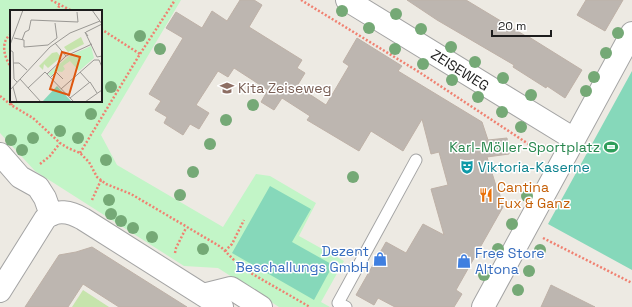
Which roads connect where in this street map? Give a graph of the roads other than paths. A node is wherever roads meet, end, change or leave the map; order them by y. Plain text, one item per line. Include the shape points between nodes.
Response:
1 (347, 0) edge
2 (632, 34) edge
3 (574, 139) junction
4 (0, 154) edge
5 (416, 160) dead end
6 (51, 215) junction
7 (0, 291) edge
8 (204, 295) junction
9 (222, 307) edge
10 (261, 307) edge
11 (346, 307) edge
12 (482, 307) edge

1 - 3 street, ZEISEWEG
2 - 3 street
3 - 12 street
4 - 6 street via 20,177 32,183 42,193
5 - 11 lane via 338,303
6 - 7 street via 42,223
6 - 8 street via 64,212 77,215
8 - 9 street
8 - 10 street via 231,288

